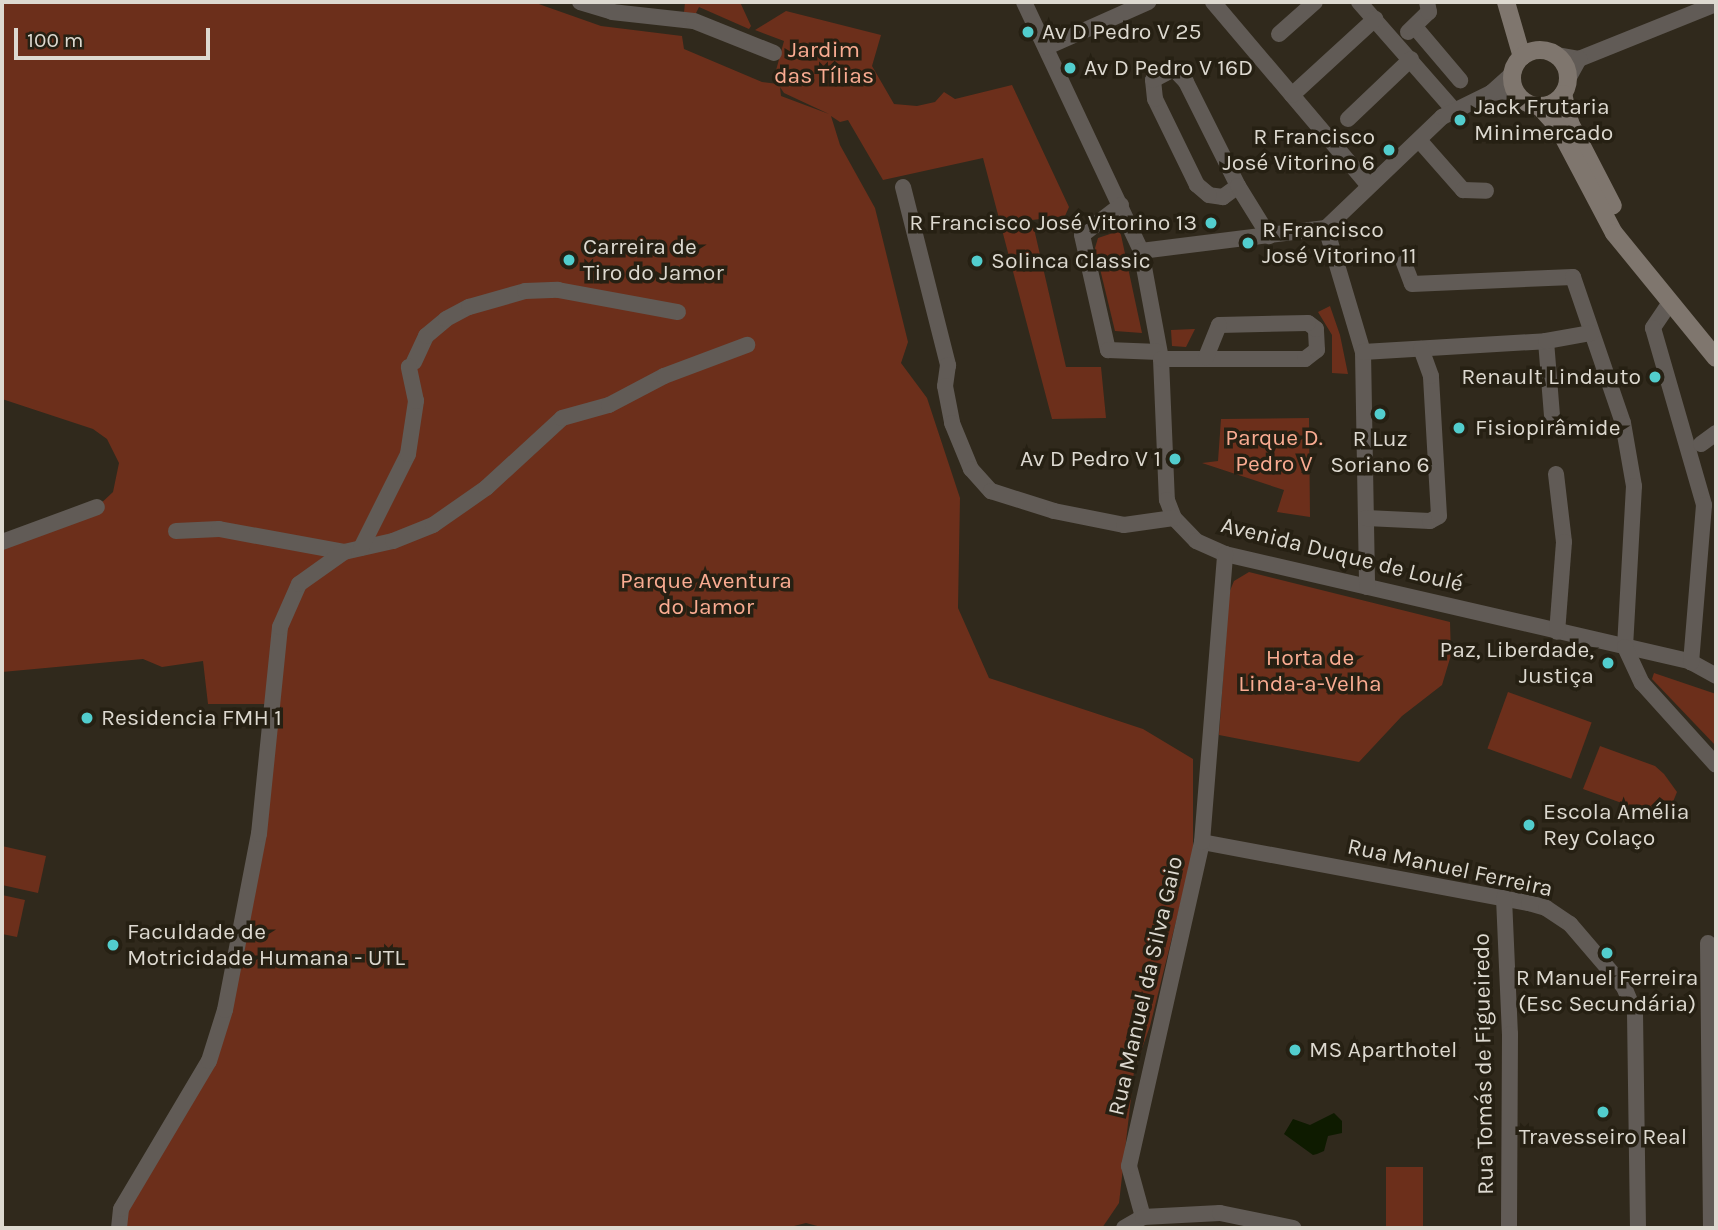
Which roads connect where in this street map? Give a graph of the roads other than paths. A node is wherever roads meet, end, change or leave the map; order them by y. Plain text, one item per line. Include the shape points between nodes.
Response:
1 (580, 2) edge
2 (1024, 2) edge
3 (1148, 2) edge
4 (1315, 2) edge
5 (1359, 2) edge
6 (1427, 2) edge
7 (1506, 2) edge
8 (1511, 2) edge
9 (1216, 3) edge
10 (1716, 4) edge
11 (616, 7) edge
12 (1376, 19) junction
13 (1415, 26) junction
14 (1279, 34) dead end
15 (1396, 43) junction
16 (1047, 47) junction
17 (774, 53) dead end
18 (1539, 54) junction
19 (1411, 59) junction
20 (1579, 59) junction
21 (1513, 73) junction
22 (1460, 80) dead end
23 (1566, 86) junction
24 (1516, 91) junction
25 (1491, 93) junction
26 (1292, 95) junction
27 (1539, 106) junction
28 (1453, 109) junction
29 (1348, 119) dead end
30 (1419, 140) junction
31 (1368, 185) junction
32 (1238, 186) junction
33 (903, 187) dead end
34 (1486, 191) dead end
35 (1121, 205) junction
36 (1326, 228) junction
37 (1269, 236) junction
38 (1141, 251) junction
39 (1637, 261) junction
40 (1404, 263) dead end
41 (1669, 304) junction
42 (678, 312) dead end
43 (1591, 333) junction
44 (1546, 341) junction
45 (747, 345) dead end
46 (1421, 349) junction
47 (1363, 352) junction
48 (1160, 355) junction
49 (1206, 357) junction
50 (1716, 358) edge
51 (1552, 415) dead end
52 (1716, 433) edge
53 (1701, 444) dead end
54 (1556, 474) dead end
55 (97, 507) dead end
56 (1174, 518) junction
57 (1366, 518) junction
58 (1709, 520) edge
59 (176, 531) dead end
60 (2, 542) edge
61 (361, 548) junction
62 (344, 552) junction
63 (1225, 554) junction
64 (1367, 587) junction
65 (1557, 632) junction
66 (1625, 647) junction
67 (1691, 662) junction
68 (1716, 676) edge
69 (1716, 765) edge
70 (1202, 842) junction
71 (1504, 898) junction
72 (1708, 943) dead end
73 (1143, 1217) junction
74 (119, 1228) edge
75 (1124, 1228) edge
76 (1293, 1228) edge
77 (1509, 1228) edge
78 (1638, 1228) edge
79 (1711, 1228) edge

1 - 11 street
2 - 16 street
3 - 16 street
4 - 14 street
5 - 12 street
6 - 13 street via 1429,12
7 - 18 street
8 - 18 street
9 - 26 street
10 - 20 street
11 - 17 street via 694,21
12 - 15 street
12 - 26 street
13 - 15 street
13 - 22 street
15 - 19 street
16 - 35 street
18 - 20 street
18 - 21 street
18 - 23 street
19 - 28 street
19 - 29 street
20 - 23 street
21 - 24 street
21 - 25 street
23 - 27 street
23 - 39 street via 1570,123
24 - 25 street
24 - 27 street
25 - 28 street
26 - 31 street
27 - 39 street via 1558,127 1614,233
28 - 30 street
30 - 31 street
30 - 34 street via 1463,190
31 - 36 street
32 - 32 street via 1186,82 1174,69 1153,80 1155,99 1197,185 1209,195 1223,197
32 - 37 street
33 - 56 street via 948,365 945,386 952,423 971,469 991,491 1054,511 1124,525
35 - 38 street
35 - 48 street via 1082,235 1108,350
36 - 37 street
36 - 47 street
37 - 38 street
38 - 48 street
39 - 41 street
40 - 43 street via 1412,285 1573,277
41 - 50 street
41 - 58 street via 1653,328
42 - 61 street via 558,290 525,291 480,303 446,319 426,336 412,364 416,401 408,454
43 - 44 street
43 - 66 street via 1623,423 1634,486
44 - 46 street
44 - 51 street
45 - 61 street via 664,376 609,405 562,418 486,488 433,526
46 - 47 street
46 - 57 street via 1432,376 1439,516 1430,521
47 - 57 street
48 - 49 street
48 - 56 street via 1167,499
49 - 49 street via 1305,359 1317,351 1316,329 1308,323 1219,325
52 - 53 street
54 - 65 street via 1564,542
55 - 60 street
56 - 63 street, Avenida Duque de Loulé via 1196,541
57 - 64 street
58 - 67 street
59 - 62 street via 219,529
61 - 62 street
62 - 74 street via 299,584 280,627 259,834 225,1010 209,1061 121,1209
63 - 64 street, Avenida Duque de Loulé
63 - 70 street, Rua Manuel da Silva Gaio
64 - 65 street, Avenida Duque de Loulé
65 - 66 street, Avenida Duque de Loulé
66 - 67 street, Avenida Duque de Loulé
66 - 69 street via 1642,683
67 - 68 street, Avenida Duque de Loulé
70 - 71 street, Rua Manuel Ferreira
70 - 73 street, Rua Manuel da Silva Gaio via 1129,1166
71 - 77 street, Rua Tomás de Figueiredo via 1510,1034
71 - 78 street, Rua Manuel Ferreira via 1560,915 1630,996 1635,1013
72 - 79 street
73 - 75 street
73 - 76 street via 1220,1213

